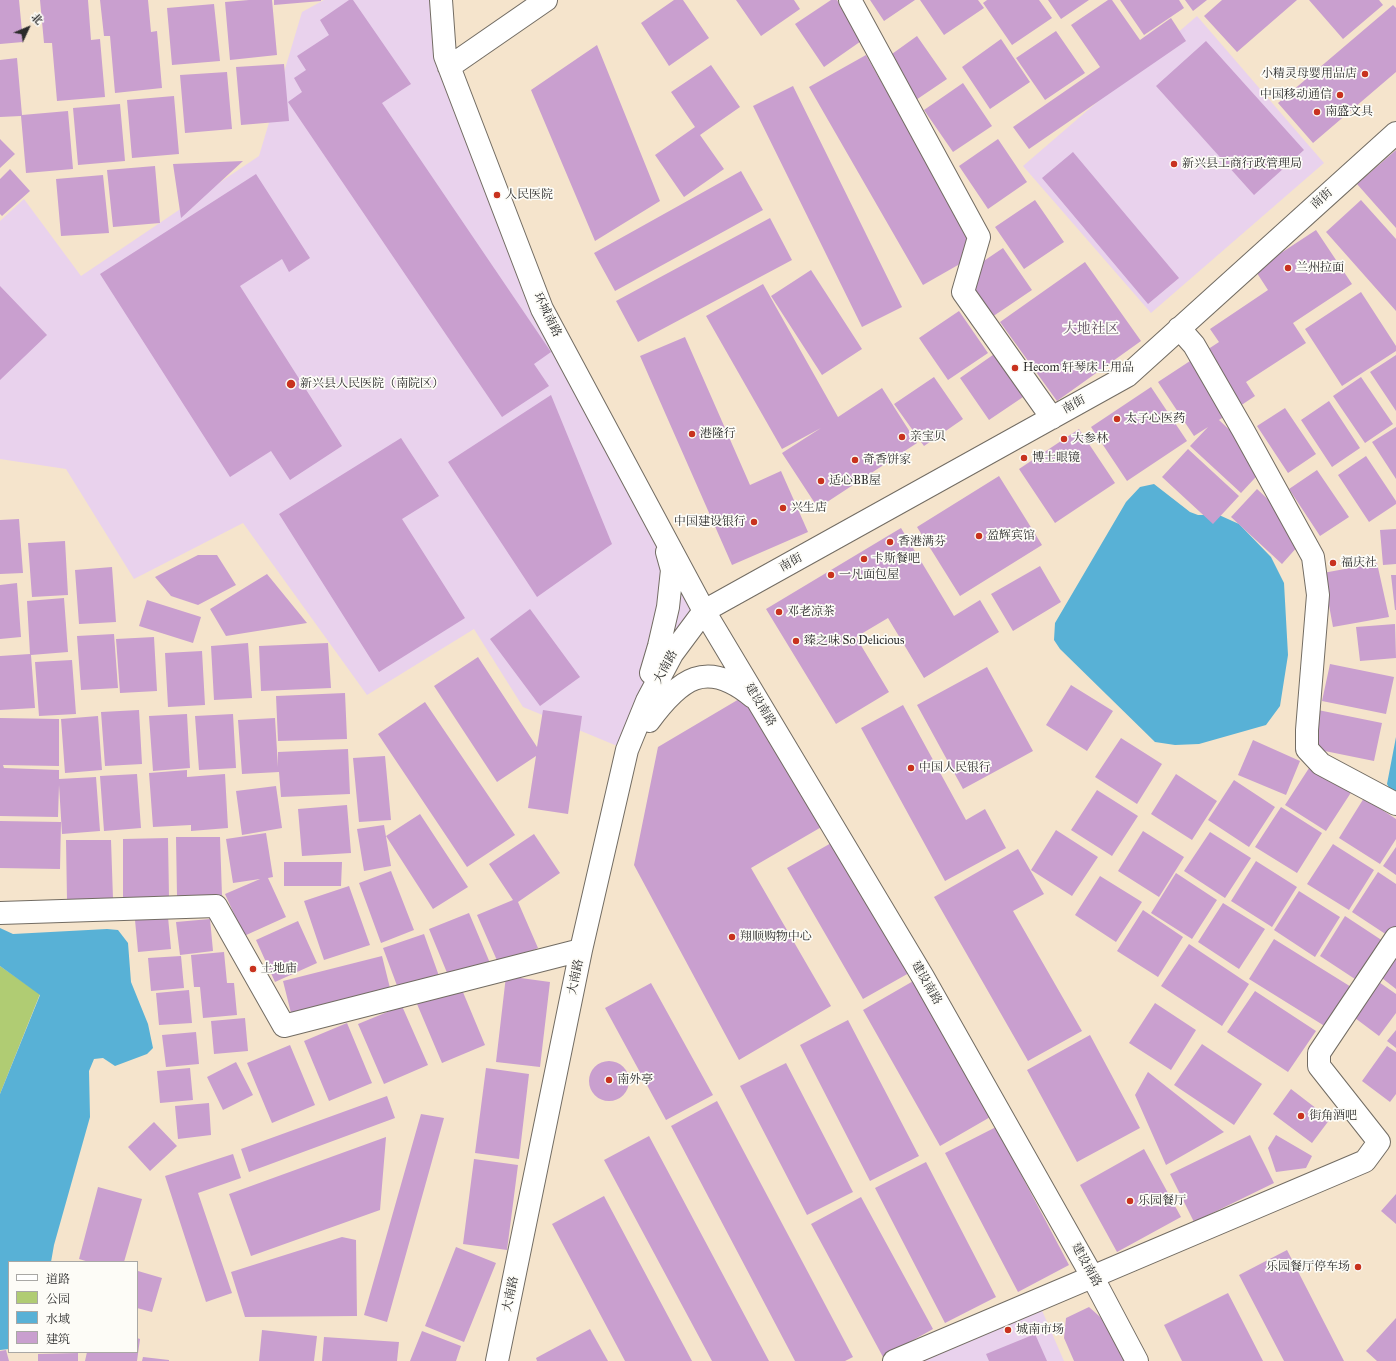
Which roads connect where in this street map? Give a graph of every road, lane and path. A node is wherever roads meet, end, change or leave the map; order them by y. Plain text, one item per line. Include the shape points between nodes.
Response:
1 (441, 0) edge
2 (546, 0) edge
3 (850, 0) edge
4 (449, 67) junction
5 (1396, 132) edge
6 (1179, 328) junction
7 (1052, 418) junction
8 (657, 522) junction
9 (704, 611) junction
10 (757, 701) junction
11 (627, 750) junction
12 (1396, 804) edge
13 (0, 913) edge
14 (1396, 938) edge
15 (581, 950) junction
16 (1092, 1276) junction
17 (497, 1361) edge
18 (894, 1361) edge
19 (1137, 1361) edge

1 - 4 street, 环城南路 via 445,56
2 - 4 street
3 - 7 street via 979,237 963,292
4 - 8 street, 环城南路 via 542,309
5 - 6 street, 南街
6 - 7 street, 南街 via 1127,376
6 - 12 street via 1198,352 1313,557 1318,595 1306,749 1321,764
7 - 9 street, 南街
8 - 9 street, 环城南路
8 - 11 street via 672,570 668,606 659,646
9 - 10 street, 建设南路
9 - 11 street, 大南路 via 672,654 647,701
10 - 11 street via 738,685 711,676 695,678 666,697
10 - 16 street, 建设南路 via 923,977
11 - 15 street, 大南路
13 - 15 street via 216,906 284,1026
14 - 16 street via 1319,1054 1319,1066 1379,1142 1366,1161
15 - 17 street, 大南路
16 - 18 street
16 - 19 street, 建设南路

